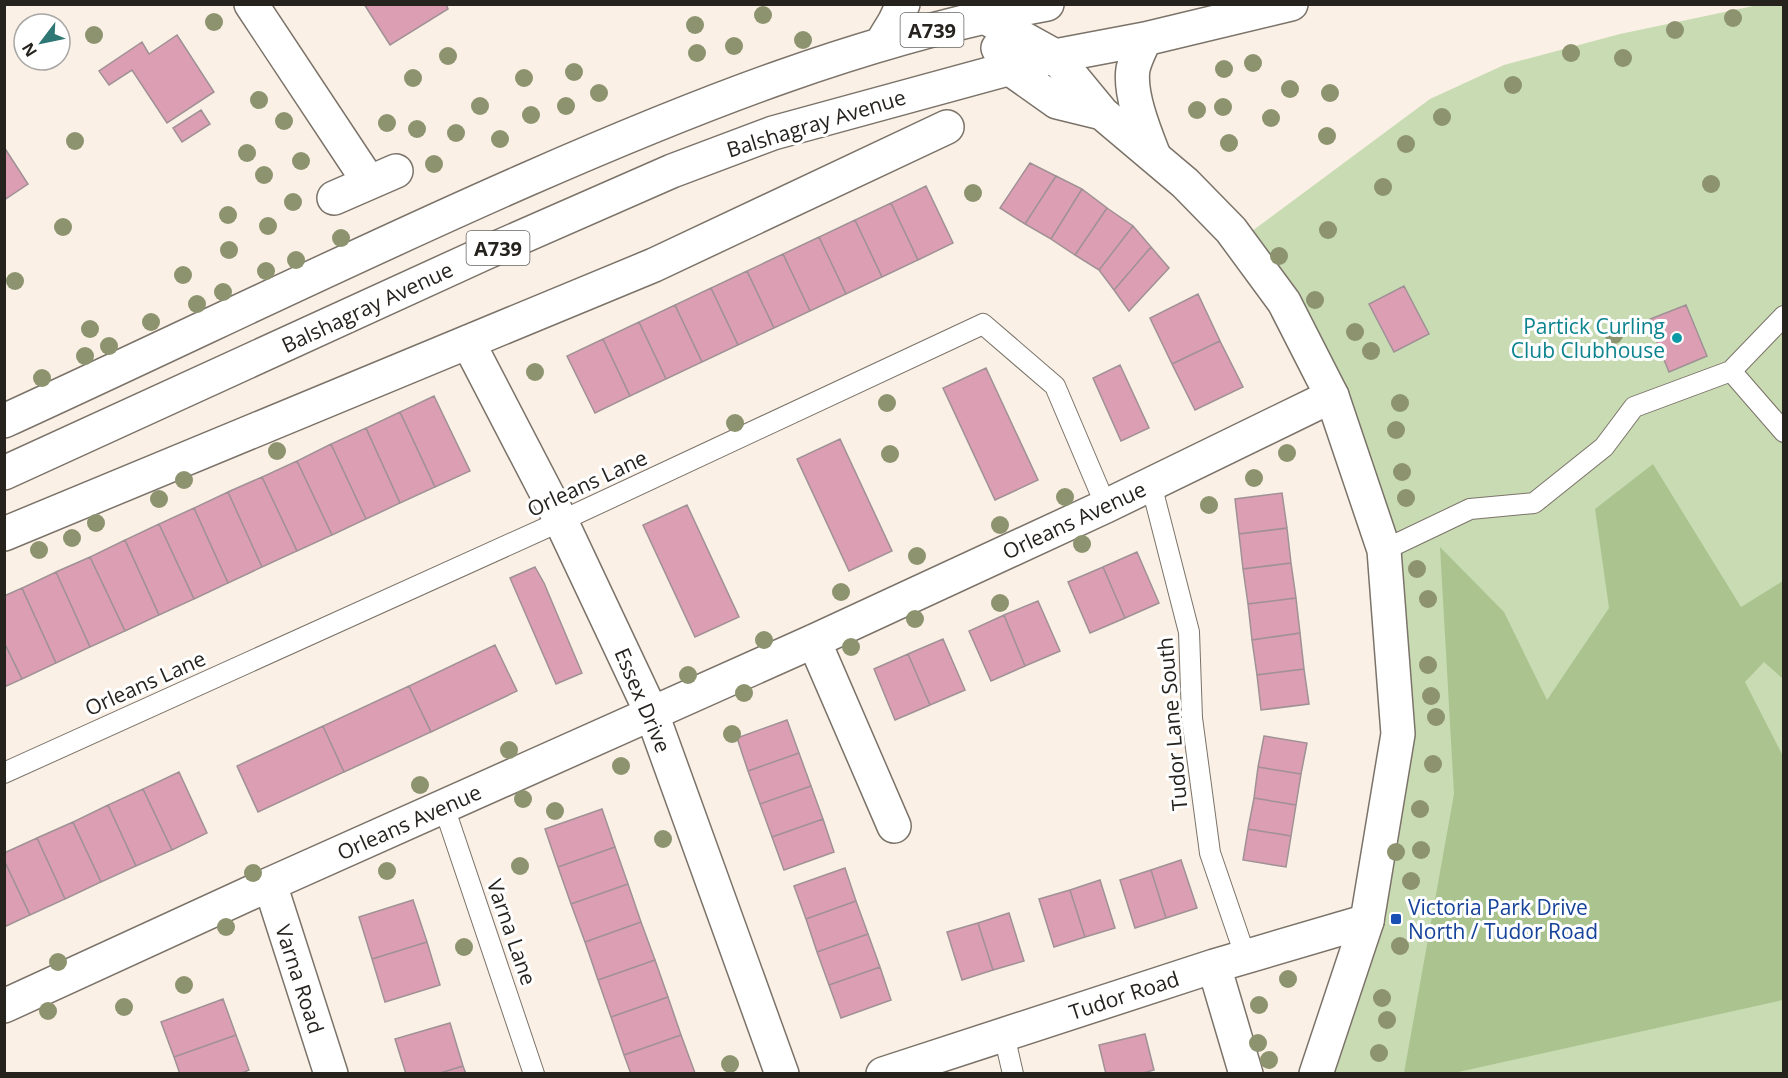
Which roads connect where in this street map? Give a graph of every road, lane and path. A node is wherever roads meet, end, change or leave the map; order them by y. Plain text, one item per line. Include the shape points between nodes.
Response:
1 (251, 4) edge
2 (903, 4) edge
3 (1047, 4) edge
4 (1291, 4) edge
5 (979, 10) edge
6 (1145, 39) junction
7 (881, 44) junction
8 (1055, 56) junction
9 (1009, 68) junction
10 (1102, 112) junction
11 (947, 127) dead end
12 (1154, 156) junction
13 (334, 198) dead end
14 (1784, 316) edge
15 (468, 342) junction
16 (1731, 371) junction
17 (1332, 396) junction
18 (4, 421) edge
19 (1784, 432) edge
20 (4, 473) edge
21 (1152, 484) junction
22 (1106, 506) junction
23 (561, 521) junction
24 (4, 534) edge
25 (1384, 550) junction
26 (814, 641) junction
27 (652, 714) junction
28 (4, 773) edge
29 (444, 807) junction
30 (894, 826) dead end
31 (270, 884) junction
32 (1367, 921) junction
33 (1246, 958) junction
34 (1214, 966) junction
35 (4, 1006) edge
36 (1004, 1035) junction
37 (331, 1074) edge
38 (534, 1074) edge
39 (783, 1074) edge
40 (883, 1074) edge
41 (1013, 1074) edge
42 (1246, 1074) edge
43 (1316, 1074) edge

1 - 13 street via 383,177
2 - 7 street
3 - 5 street, A739
4 - 6 street, A739
5 - 7 street, A739
5 - 8 street
5 - 9 street
6 - 8 street, A739
6 - 12 street via 1133,70 1134,94
7 - 18 street, A739 via 753,86 649,126 444,216
8 - 9 street, A739
8 - 10 street
9 - 10 street via 1057,102
9 - 20 street, Balshagray Avenue / A739 via 773,133 672,171
10 - 12 street
11 - 15 street via 654,265
12 - 17 street via 1231,230 1284,302
14 - 16 lane
15 - 23 street, Essex Drive
15 - 24 street
16 - 19 lane
16 - 25 lane via 1634,407 1604,447 1534,503 1470,509
17 - 21 street, Orleans Avenue
17 - 25 street
21 - 22 street, Orleans Avenue
21 - 33 lane, Tudor Lane South via 1189,632 1192,718 1210,853
22 - 23 lane, Orleans Lane via 1055,386 983,324
22 - 26 street, Orleans Avenue
23 - 27 street, Essex Drive
23 - 28 lane, Orleans Lane
25 - 32 street via 1398,734
26 - 27 street, Orleans Avenue
26 - 30 street
27 - 29 street, Orleans Avenue
27 - 39 street, Essex Drive
29 - 31 street, Orleans Avenue
29 - 38 lane, Varna Lane
31 - 35 street, Orleans Avenue
31 - 37 street, Varna Road
32 - 33 street, Tudor Road
32 - 43 street
33 - 34 street, Tudor Road
34 - 36 street, Tudor Road
34 - 42 street
36 - 40 street, Tudor Road
36 - 41 lane

